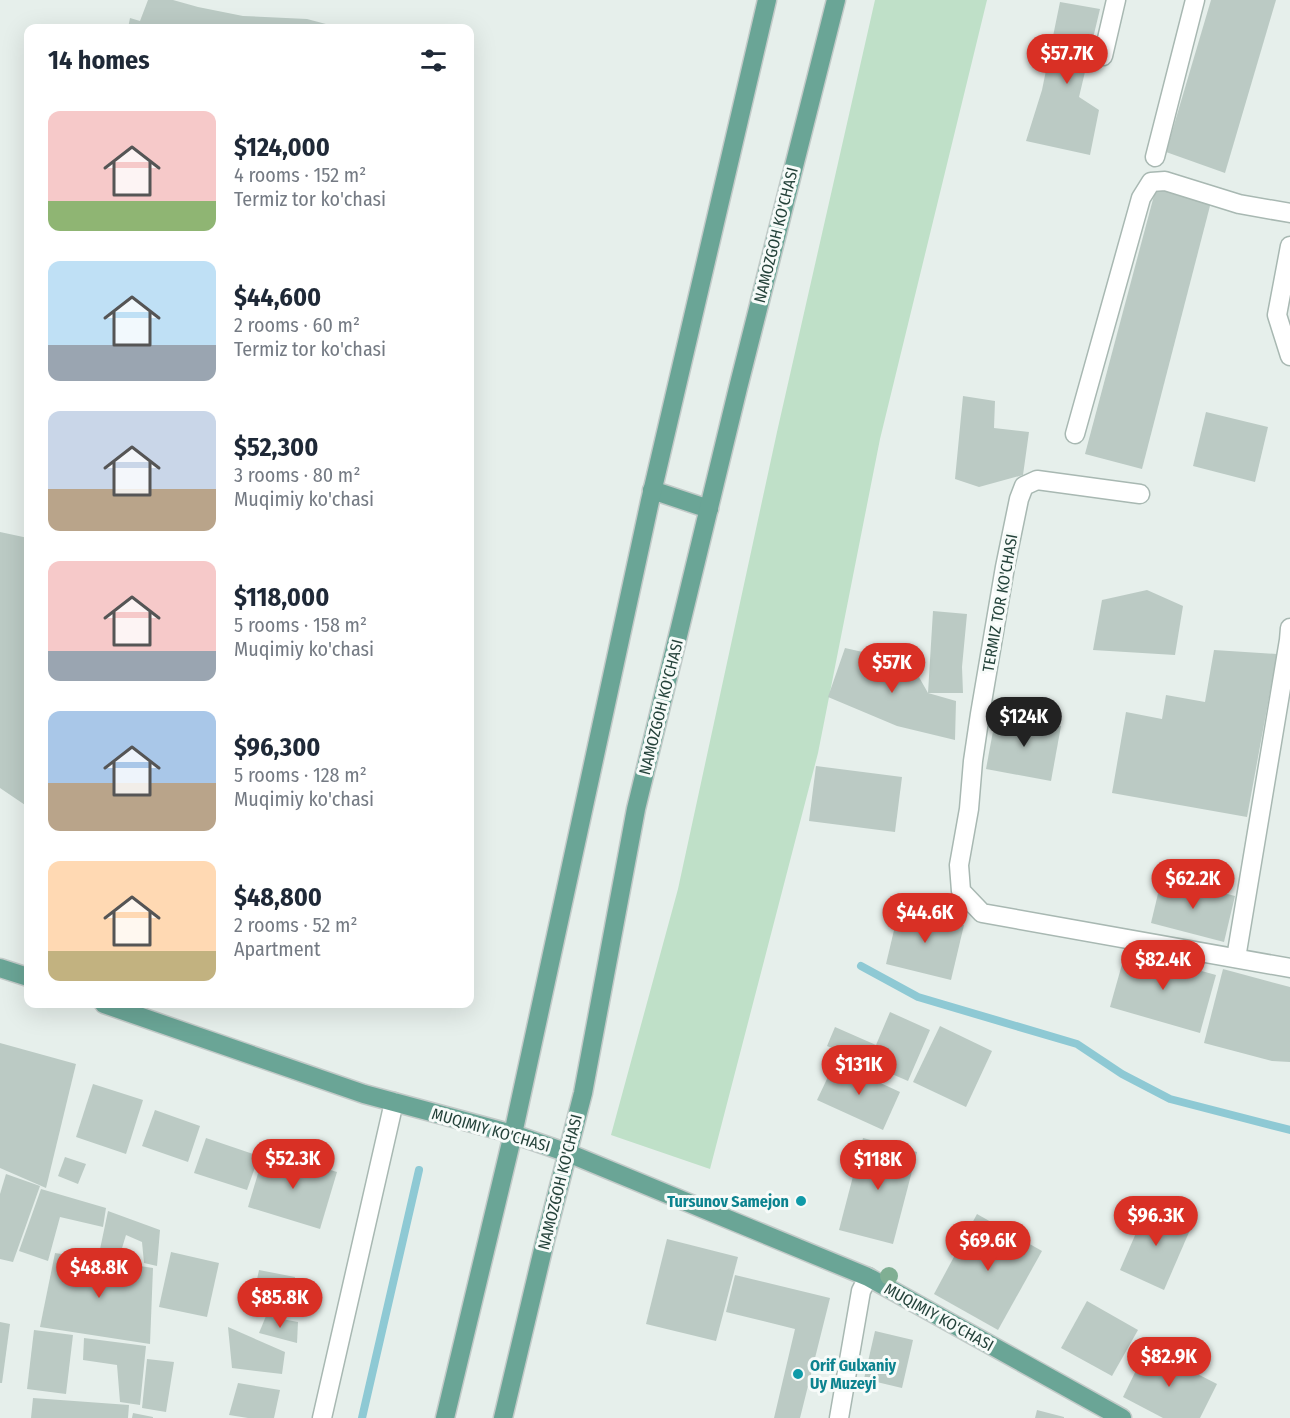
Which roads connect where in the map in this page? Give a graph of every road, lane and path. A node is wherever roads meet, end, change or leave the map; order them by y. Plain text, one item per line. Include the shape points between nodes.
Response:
1 (767, 0) edge
2 (836, 0) edge
3 (1116, 0) edge
4 (1195, 0) edge
5 (1103, 56) dead end
6 (1155, 157) dead end
7 (1290, 213) edge
8 (1290, 246) edge
9 (1290, 356) edge
10 (1075, 434) dead end
11 (652, 490) junction
12 (1140, 494) dead end
13 (710, 509) junction
14 (1290, 628) edge
15 (1236, 958) junction
16 (0, 968) edge
17 (1290, 968) edge
18 (24, 976) edge
19 (116, 1008) edge
20 (394, 1102) junction
21 (513, 1134) junction
22 (568, 1153) junction
23 (868, 1277) junction
24 (322, 1418) edge
25 (445, 1418) edge
26 (503, 1418) edge
27 (839, 1418) edge
28 (1122, 1418) edge

1 - 11 main road
2 - 13 main road, NAMOZGOH KO'CHASI
3 - 5 street
4 - 6 street
7 - 10 street via 1239,204 1165,181 1150,183 1141,198
8 - 9 street via 1277,315
11 - 13 main road
11 - 21 main road
12 - 15 street, TERMIZ TOR KO'CHASI via 1037,480 1024,486 1005,567 980,714 959,865 961,891 982,913
13 - 22 main road, NAMOZGOH KO'CHASI via 636,809 583,1093
14 - 15 street
15 - 17 street, TERMIZ TOR KO'CHASI
16 - 18 main road
19 - 20 main road, MUQIMIY KO'CHASI
20 - 21 main road, MUQIMIY KO'CHASI
20 - 24 street
21 - 22 main road, MUQIMIY KO'CHASI
21 - 25 main road
22 - 23 main road, MUQIMIY KO'CHASI
22 - 26 main road, NAMOZGOH KO'CHASI
23 - 27 street via 861,1292
23 - 28 main road, MUQIMIY KO'CHASI

